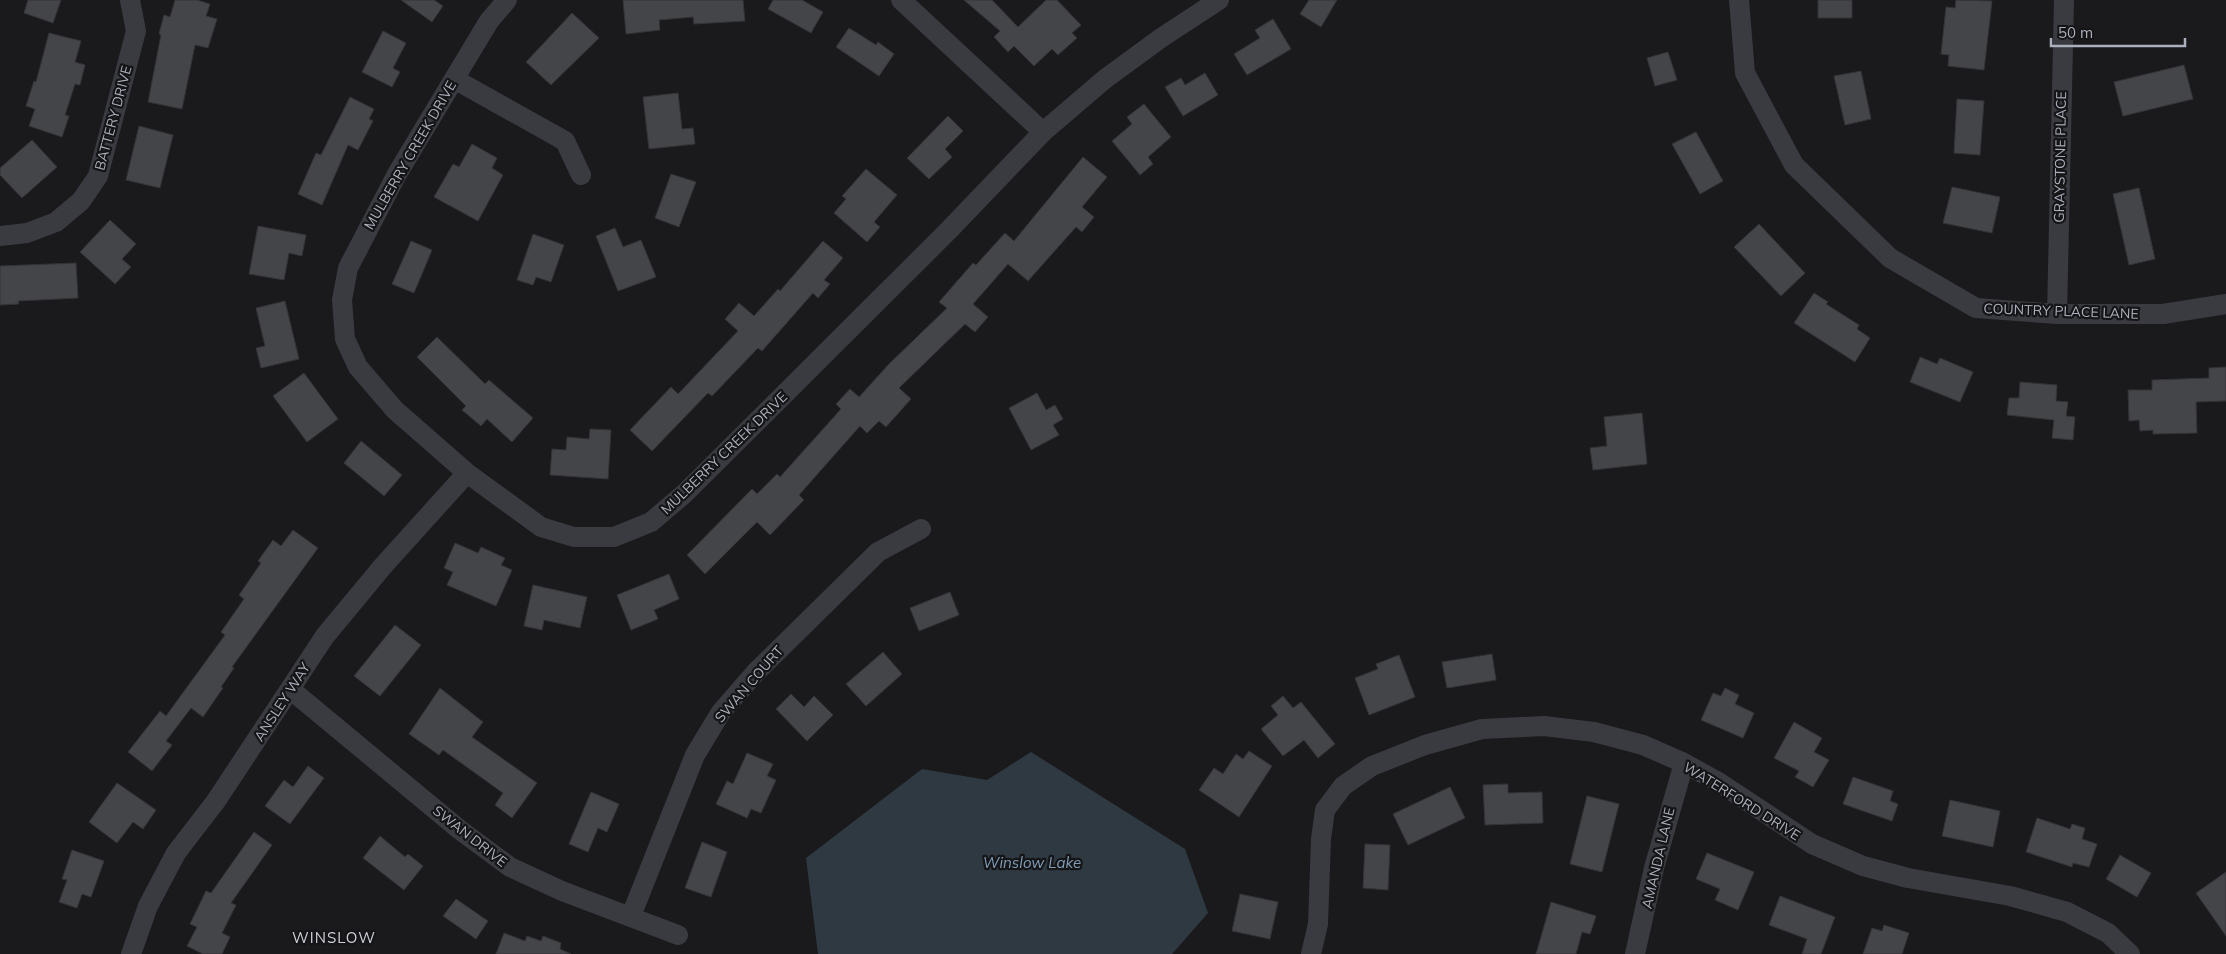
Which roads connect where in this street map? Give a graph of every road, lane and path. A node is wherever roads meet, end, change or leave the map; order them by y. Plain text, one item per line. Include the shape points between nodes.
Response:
1 (130, 0) edge
2 (507, 0) edge
3 (902, 0) edge
4 (1219, 0) edge
5 (1739, 0) edge
6 (2069, 1) edge
7 (454, 79) junction
8 (1043, 132) junction
9 (582, 175) dead end
10 (0, 236) edge
11 (2226, 304) edge
12 (2057, 314) junction
13 (467, 473) junction
14 (921, 529) dead end
15 (290, 689) junction
16 (1684, 763) junction
17 (630, 916) junction
18 (678, 935) dead end
19 (132, 954) edge
20 (1311, 954) edge
21 (1635, 954) edge
22 (2130, 954) edge

1 - 10 street, BATTERY DRIVE via 136,31 98,176 81,201 56,222 26,233
2 - 7 street, MULBERRY CREEK DRIVE via 489,21
3 - 8 street
4 - 8 street, MULBERRY CREEK DRIVE via 1105,79
5 - 12 street, COUNTRY PLACE LANE via 1745,73 1794,165 1890,258 1976,308
6 - 12 street, GRAYSTONE PLACE
7 - 9 street via 565,141
7 - 13 street, MULBERRY CREEK DRIVE via 364,236 348,268 342,300 345,339 358,367 395,410
8 - 13 street, MULBERRY CREEK DRIVE via 684,494 651,522 614,537 574,538 541,527
11 - 12 street, COUNTRY PLACE LANE via 2163,314
13 - 15 street, ANSLEY WAY via 325,636
14 - 17 street, SWAN COURT via 878,552 755,673 721,712 695,755
15 - 17 street, SWAN DRIVE via 460,830 510,867 562,891
15 - 19 street, ANSLEY WAY via 216,801 176,853 148,906
16 - 20 street, WATERFORD DRIVE via 1643,745 1602,734 1544,726 1482,729 1425,745 1372,766 1343,786 1326,810 1320,839 1318,924
16 - 21 street, AMANDA LANE via 1659,850
16 - 22 street, WATERFORD DRIVE via 1812,844 1863,866 1908,878 2010,896 2068,912 2108,933
17 - 18 street, SWAN DRIVE

